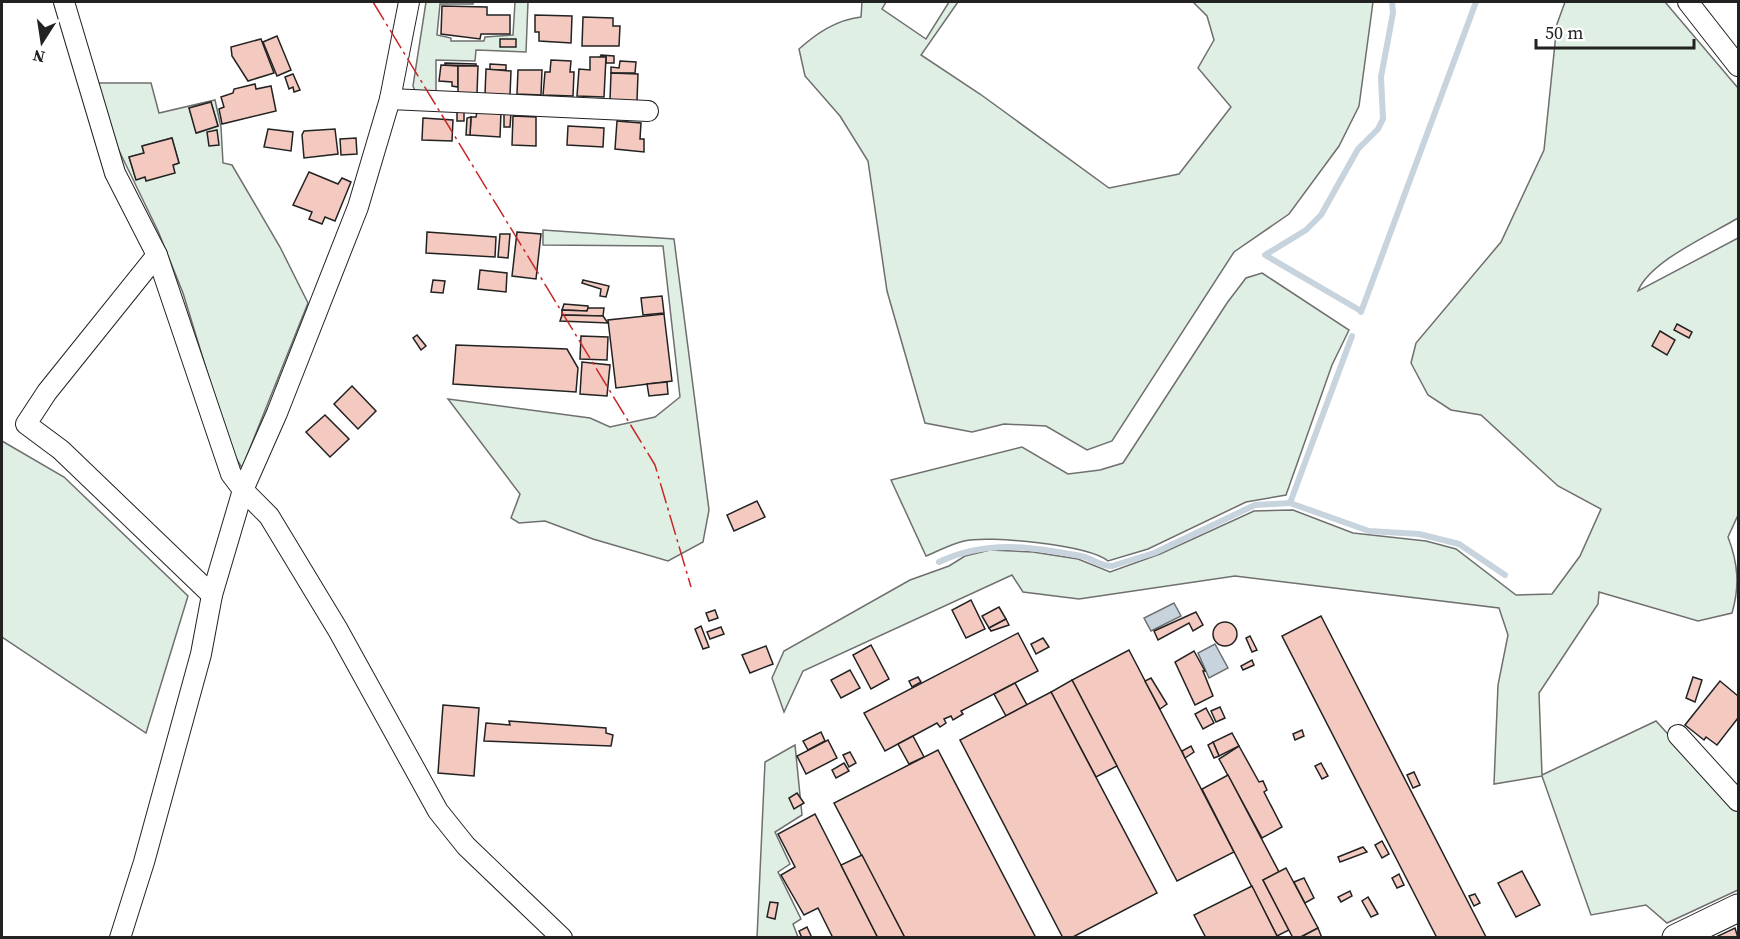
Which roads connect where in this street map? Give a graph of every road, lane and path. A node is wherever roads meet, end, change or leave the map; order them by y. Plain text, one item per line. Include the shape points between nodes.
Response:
1 (64, 2) edge
2 (408, 2) edge
3 (1688, 2) edge
4 (1738, 66) edge
5 (390, 99) junction
6 (648, 111) dead end
7 (157, 255) junction
8 (243, 490) junction
9 (212, 595) junction
10 (1678, 735) dead end
11 (1738, 801) edge
12 (1738, 908) edge
13 (120, 938) edge
14 (562, 938) edge
15 (1676, 938) edge

1 - 7 street via 115,173
2 - 5 street
3 - 4 street
5 - 6 street
5 - 8 street via 358,207
7 - 8 street via 224,457
7 - 9 street via 47,392 26,424 61,450
8 - 9 street
8 - 14 street via 269,516 338,630 438,811 466,846
9 - 13 street via 201,654
10 - 11 street
12 - 15 main road

